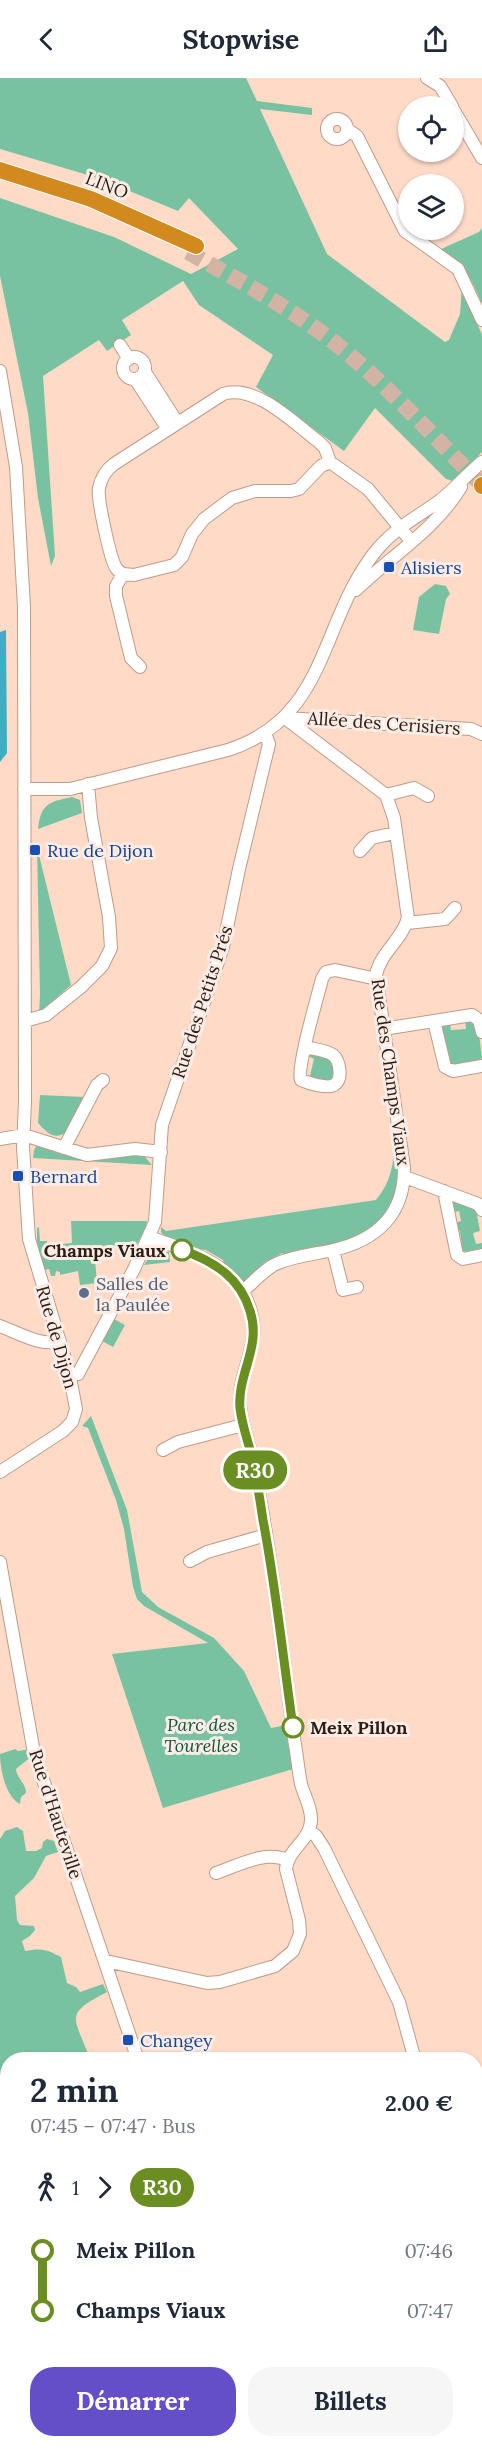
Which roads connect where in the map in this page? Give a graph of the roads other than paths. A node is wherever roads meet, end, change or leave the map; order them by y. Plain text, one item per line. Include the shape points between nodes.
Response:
1 (427, 78) edge
2 (445, 96) edge
3 (464, 128) edge
4 (348, 130) dead end
5 (482, 158) edge
6 (0, 170) edge
7 (0, 181) edge
8 (482, 320) edge
9 (120, 345) dead end
10 (0, 371) edge
11 (172, 425) junction
12 (330, 462) junction
13 (482, 462) edge
14 (467, 476) junction
15 (400, 527) junction
16 (411, 541) junction
17 (123, 574) junction
18 (351, 595) junction
19 (140, 667) dead end
20 (285, 718) junction
21 (265, 734) junction
22 (482, 734) edge
23 (88, 784) junction
24 (24, 789) junction
25 (386, 795) junction
26 (428, 796) dead end
27 (395, 833) junction
28 (360, 851) dead end
29 (455, 908) dead end
30 (407, 923) junction
31 (376, 979) junction
32 (25, 1021) junction
33 (434, 1021) junction
34 (383, 1029) junction
35 (482, 1032) edge
36 (305, 1047) dead end
37 (482, 1066) edge
38 (103, 1080) dead end
39 (24, 1135) junction
40 (0, 1139) edge
41 (64, 1148) junction
42 (161, 1152) junction
43 (405, 1177) junction
44 (444, 1191) junction
45 (482, 1210) edge
46 (149, 1237) junction
47 (333, 1250) junction
48 (482, 1255) edge
49 (357, 1287) dead end
50 (242, 1292) junction
51 (0, 1326) edge
52 (59, 1341) junction
53 (69, 1372) junction
54 (243, 1425) junction
55 (164, 1450) dead end
56 (0, 1472) edge
57 (266, 1535) junction
58 (190, 1561) dead end
59 (0, 1562) edge
60 (309, 1831) junction
61 (287, 1860) junction
62 (216, 1873) dead end
63 (106, 1961) junction
64 (135, 2052) edge
65 (413, 2052) edge

1 - 2 street via 440,86
3 - 5 street
4 - 8 street via 357,136 405,231 458,269
6 - 7 highway, LINO via 91,199 144,221 192,249 89,208
9 - 11 street via 129,359 136,357 142,361 145,367 140,376
10 - 24 street, Rue de Dijon via 20,509
11 - 12 street via 224,393 244,391 264,401 323,445
11 - 17 street via 110,467 99,485 99,501 113,558
12 - 15 street via 368,489
12 - 17 street via 299,489 255,491 221,504 197,527 174,565
13 - 14 street
14 - 15 street via 440,501
14 - 16 street via 446,510
15 - 16 street
15 - 18 street via 372,556
16 - 18 street
17 - 19 street via 116,586 116,596 131,658
18 - 20 street via 301,697
20 - 21 street
20 - 22 street, Allée des Cerisiers via 471,729
20 - 25 street
21 - 23 street via 228,750
21 - 42 street, Rue des Petits Prés via 269,744 223,947 164,1119
23 - 24 street via 63,790
23 - 32 street via 111,948 99,969 81,987 46,1015
24 - 32 street, Rue de Dijon
25 - 26 street via 414,788
25 - 27 street
27 - 28 street via 372,838
27 - 30 street
29 - 30 street via 445,919
30 - 31 street, Rue des Champs Viaux via 380,963
31 - 34 street, Rue des Champs Viaux
31 - 36 street via 335,970 326,972
32 - 39 street, Rue de Dijon
33 - 34 street
33 - 35 street via 472,1015 479,1020
33 - 37 street via 445,1067 453,1071
34 - 43 street, Rue des Champs Viaux
38 - 41 street
39 - 40 street
39 - 41 street
39 - 52 street, Rue de Dijon via 29,1239
41 - 42 street via 92,1155 135,1149
42 - 46 street, Rue des Petits Prés
43 - 44 street, Rue des Champs Viaux
43 - 47 street, Rue des Champs Viaux via 398,1205 384,1225 362,1241
44 - 45 street, Rue des Champs Viaux via 478,1204
44 - 48 street via 457,1255 463,1259
46 - 50 street via 213,1263
46 - 53 street, Rue des Petits Prés via 78,1374
47 - 49 street via 343,1290
47 - 50 street, Rue des Champs Viaux via 271,1266
50 - 54 street via 251,1312 254,1334 240,1393
51 - 52 street via 36,1340
52 - 53 street, Rue de Dijon
53 - 56 street, Rue de Dijon via 76,1401 70,1425
54 - 55 street via 178,1442
54 - 57 street
57 - 58 street via 207,1552
57 - 60 street via 299,1773 311,1813
59 - 63 street, Rue d'Hauteville via 34,1752
60 - 61 street
60 - 65 street via 324,1848 384,1968 399,2002
61 - 62 street via 279,1856 261,1858
61 - 63 street via 300,1928 295,1948 280,1963 207,1983
63 - 64 street, Rue d'Hauteville

